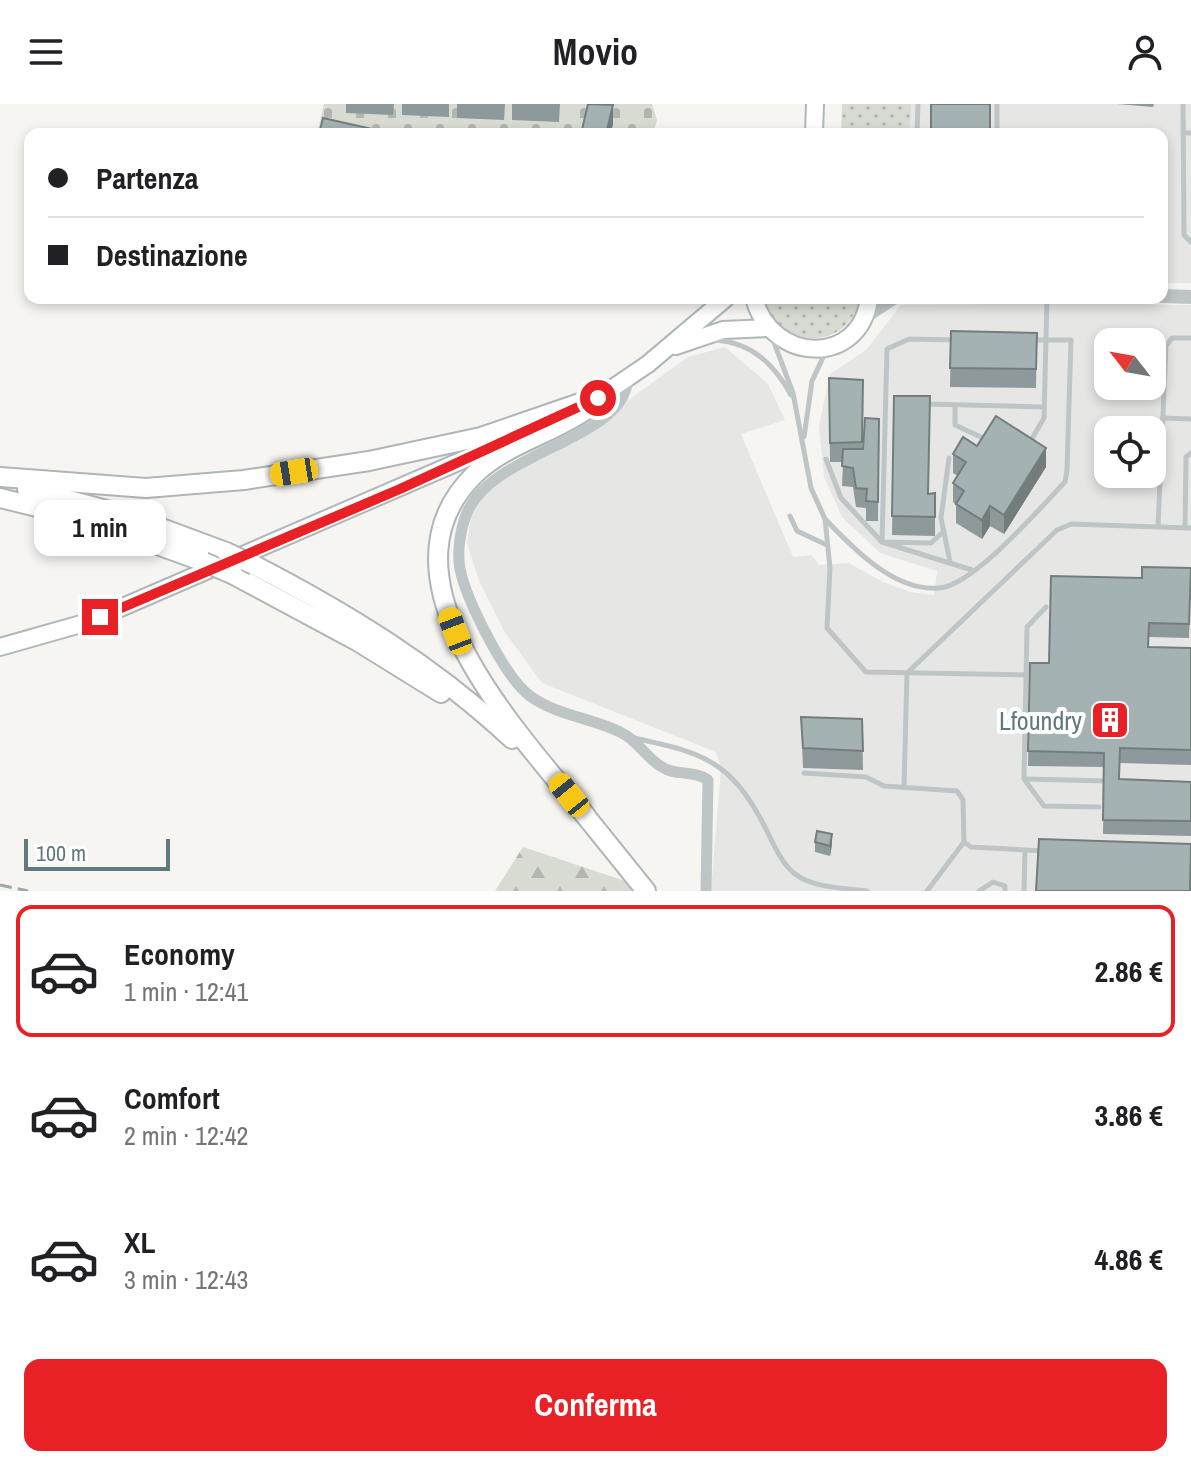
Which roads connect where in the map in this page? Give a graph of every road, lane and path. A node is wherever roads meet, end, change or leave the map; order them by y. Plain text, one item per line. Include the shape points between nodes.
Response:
1 (815, 104) edge
2 (918, 104) edge
3 (997, 104) edge
4 (1183, 104) edge
5 (814, 128) edge
6 (917, 128) edge
7 (997, 128) edge
8 (1183, 133) junction
9 (1191, 133) edge
10 (1191, 242) edge
11 (1168, 296) edge
12 (1191, 297) edge
13 (719, 304) edge
14 (757, 304) edge
15 (867, 304) edge
16 (884, 304) edge
17 (1047, 304) edge
18 (863, 318) junction
19 (768, 330) junction
20 (1191, 338) edge
21 (970, 340) edge
22 (1017, 340) edge
23 (1047, 340) junction
24 (687, 341) junction
25 (829, 347) junction
26 (661, 354) junction
27 (628, 379) junction
28 (606, 394) junction
29 (795, 403) junction
30 (885, 404) junction
31 (899, 404) edge
32 (913, 404) edge
33 (955, 405) junction
34 (1044, 407) junction
35 (1163, 416) edge
36 (1166, 418) edge
37 (1191, 419) edge
38 (991, 427) edge
39 (1019, 436) edge
40 (803, 446) junction
41 (1191, 453) edge
42 (949, 458) dead end
43 (826, 459) dead end
44 (0, 477) edge
45 (0, 483) edge
46 (1160, 488) edge
47 (3, 499) edge
48 (790, 516) dead end
49 (825, 519) junction
50 (1158, 527) junction
51 (1188, 528) edge
52 (944, 531) junction
53 (882, 542) junction
54 (828, 545) junction
55 (950, 562) junction
56 (973, 571) junction
57 (1046, 607) dead end
58 (0, 647) edge
59 (907, 673) junction
60 (1026, 675) junction
61 (631, 738) junction
62 (804, 773) dead end
63 (1024, 779) junction
64 (1115, 781) edge
65 (904, 787) junction
66 (1099, 807) dead end
67 (586, 816) junction
68 (964, 842) junction
69 (1025, 851) junction
70 (1055, 852) edge
71 (646, 891) edge
72 (706, 891) edge
73 (867, 891) edge
74 (927, 891) edge
75 (979, 891) edge
76 (1005, 891) edge
77 (1024, 891) edge

1 - 5 main road
2 - 6 lane
3 - 7 lane
4 - 8 lane
8 - 9 lane
8 - 10 lane via 1184,235
11 - 12 street
13 - 26 main road
14 - 19 main road
15 - 18 main road
16 - 18 street
17 - 23 lane
18 - 25 main road
19 - 24 main road via 723,330
19 - 25 main road via 798,347
19 - 29 lane
20 - 35 lane via 1172,338 1166,346
21 - 30 lane via 895,342 887,349
22 - 23 lane
23 - 34 lane
23 - 56 lane via 1071,340 1065,482
24 - 26 main road
24 - 29 lane via 720,340 751,349 774,369
25 - 40 lane via 812,381
26 - 27 main road
27 - 28 main road
27 - 61 street via 623,398 603,417 482,488 465,518 459,563 488,633 524,692
28 - 44 highway via 488,436 244,480 146,488
28 - 58 main road via 114,611 58,633
28 - 67 highway via 476,473 449,510 438,554 444,599 478,676
29 - 40 lane
30 - 31 lane
30 - 53 lane
32 - 33 lane
33 - 34 lane
33 - 38 lane via 955,425 984,441
34 - 39 lane via 1044,418 1030,442
36 - 37 lane
40 - 49 lane via 811,488
41 - 51 lane via 1186,457
42 - 52 lane
43 - 53 lane via 841,498
45 - 67 highway, bridge via 129,516 226,552 375,632 517,743
46 - 50 lane
47 - 67 highway, bridge via 86,519 204,562 357,641 500,737
48 - 54 lane via 797,531
49 - 54 lane
49 - 56 lane via 873,564 915,584 937,589
50 - 51 lane
50 - 59 lane via 1071,524 1057,530
52 - 53 lane via 931,543
52 - 55 lane
53 - 55 lane
54 - 59 lane via 827,628 866,672
55 - 56 lane
57 - 60 lane via 1027,627
59 - 60 lane
59 - 65 lane
60 - 63 lane
61 - 72 street via 663,768 710,782
61 - 73 lane via 702,757 730,773 796,875
62 - 65 lane via 866,777 884,786
63 - 64 lane
63 - 66 lane via 1044,806
65 - 68 lane via 957,791 963,800
67 - 71 highway
68 - 69 lane
68 - 74 lane
69 - 70 lane
69 - 77 lane
75 - 76 lane via 993,882

